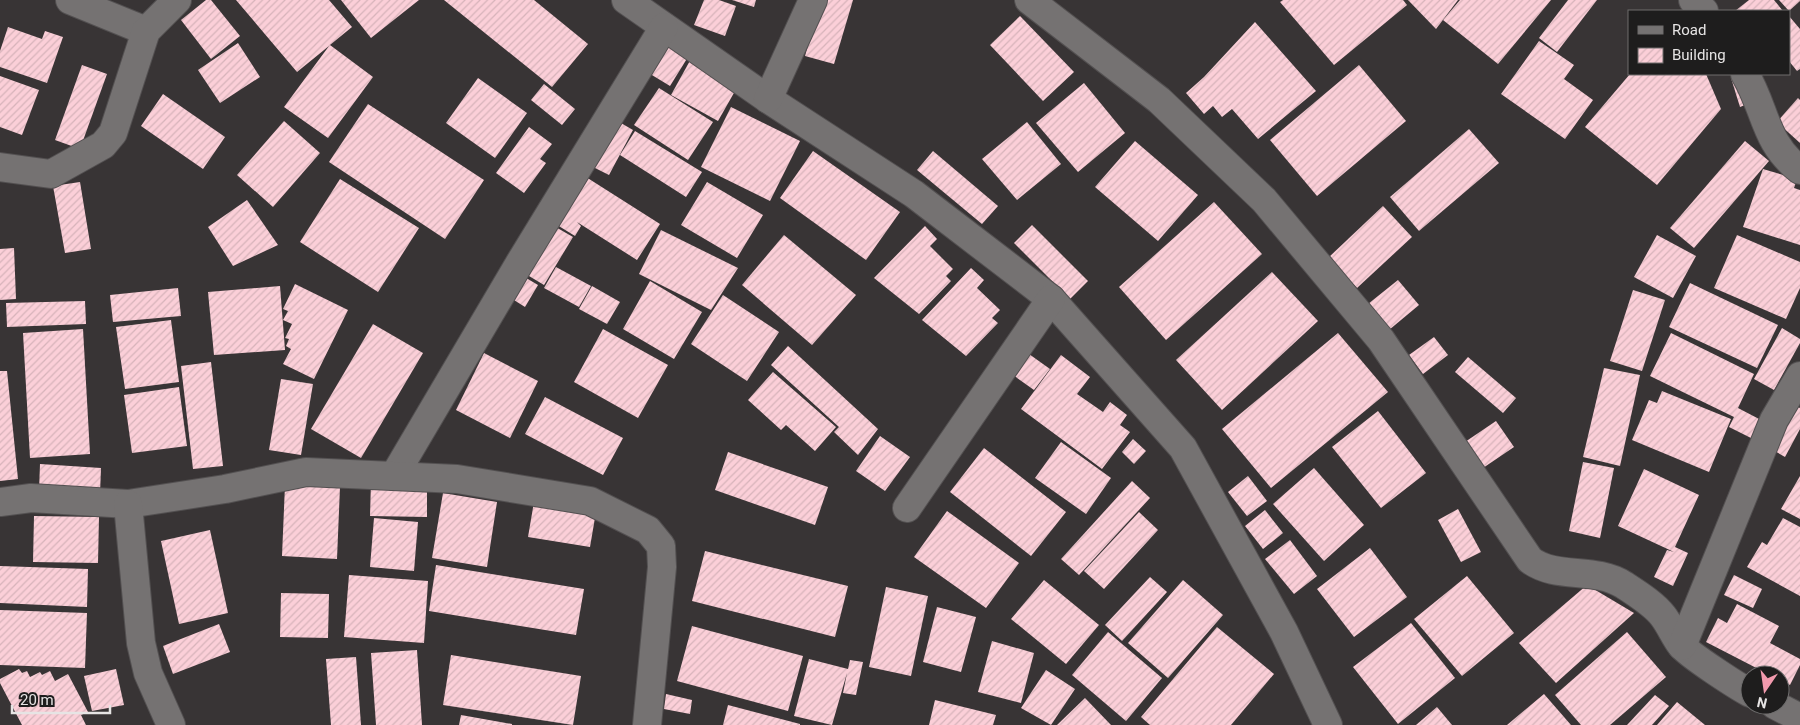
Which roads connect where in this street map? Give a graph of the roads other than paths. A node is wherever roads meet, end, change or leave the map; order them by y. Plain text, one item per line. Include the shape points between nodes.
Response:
1 (70, 0) edge
2 (178, 0) edge
3 (626, 0) edge
4 (812, 0) edge
5 (1029, 0) edge
6 (1692, 0) edge
7 (1703, 10) edge
8 (664, 28) junction
9 (146, 31) junction
10 (1746, 75) edge
11 (768, 99) junction
12 (0, 167) edge
13 (1800, 170) edge
14 (1051, 299) junction
15 (1800, 376) edge
16 (394, 476) junction
17 (0, 502) edge
18 (128, 504) junction
19 (906, 508) dead end
20 (1682, 646) junction
21 (1740, 686) edge
22 (171, 725) edge
23 (647, 725) edge
24 (1328, 725) edge

1 - 9 street
2 - 9 street
3 - 8 street
4 - 11 street
5 - 20 street via 1159,100 1264,200 1381,340 1530,560 1539,567 1590,572 1623,584 1662,615
6 - 7 street
8 - 11 street
8 - 16 street
9 - 12 street via 113,133 103,145 51,174
10 - 13 street via 1771,138
11 - 14 street via 914,194
14 - 19 street
14 - 24 street via 1183,448 1284,632
15 - 20 street via 1774,420
16 - 18 street via 306,472
16 - 23 street via 457,479 590,501 648,530 661,546 662,567
17 - 18 street via 31,498
18 - 22 street via 140,643 148,673
20 - 21 street

